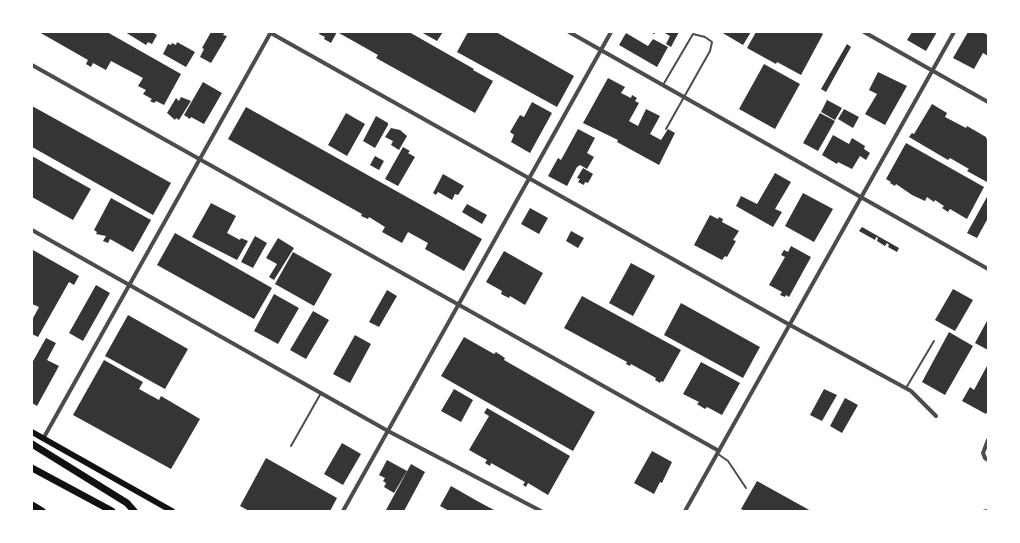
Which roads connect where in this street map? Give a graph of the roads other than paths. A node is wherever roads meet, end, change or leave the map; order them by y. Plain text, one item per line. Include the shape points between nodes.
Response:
1 (271, 32) edge
2 (569, 32) edge
3 (611, 32) edge
4 (864, 32) edge
5 (954, 32) edge
6 (601, 50) junction
7 (32, 65) edge
8 (931, 70) junction
9 (663, 85) junction
10 (684, 97) junction
11 (988, 102) edge
12 (666, 128) dead end
13 (200, 159) junction
14 (529, 178) junction
15 (861, 197) junction
16 (32, 230) edge
17 (988, 269) edge
18 (129, 286) junction
19 (459, 304) junction
20 (790, 325) junction
21 (934, 341) dead end
22 (906, 388) junction
23 (321, 393) junction
24 (936, 416) dead end
25 (388, 431) junction
26 (32, 432) edge
27 (43, 439) junction
28 (988, 440) edge
29 (32, 444) edge
30 (291, 446) dead end
31 (718, 452) junction
32 (988, 460) edge
33 (32, 468) edge
34 (746, 488) dead end
35 (32, 506) edge
36 (42, 511) edge
37 (112, 511) edge
38 (134, 511) edge
39 (172, 511) edge
40 (343, 511) edge
41 (541, 511) edge
42 (684, 511) edge

1 - 13 street
1 - 14 street
2 - 6 street
3 - 6 street
4 - 8 street
5 - 8 street
6 - 9 street
6 - 14 street
7 - 13 street
8 - 11 street
8 - 15 street
9 - 10 street
9 - 10 lane via 693,34 705,37 712,42 710,51
10 - 12 lane
10 - 15 street
13 - 18 street
13 - 19 street
14 - 19 street
14 - 20 street
15 - 17 street
15 - 20 street
16 - 18 street
18 - 23 street
18 - 27 street
19 - 25 street
19 - 31 street
20 - 22 street
20 - 31 street
21 - 22 lane
22 - 24 street
23 - 25 street
23 - 30 lane
25 - 40 street
25 - 41 street
26 - 27 main road
27 - 39 main road
28 - 32 street via 984,446 985,458
29 - 38 highway via 127,503
31 - 34 lane via 728,461
31 - 42 street
33 - 37 highway
35 - 36 highway

